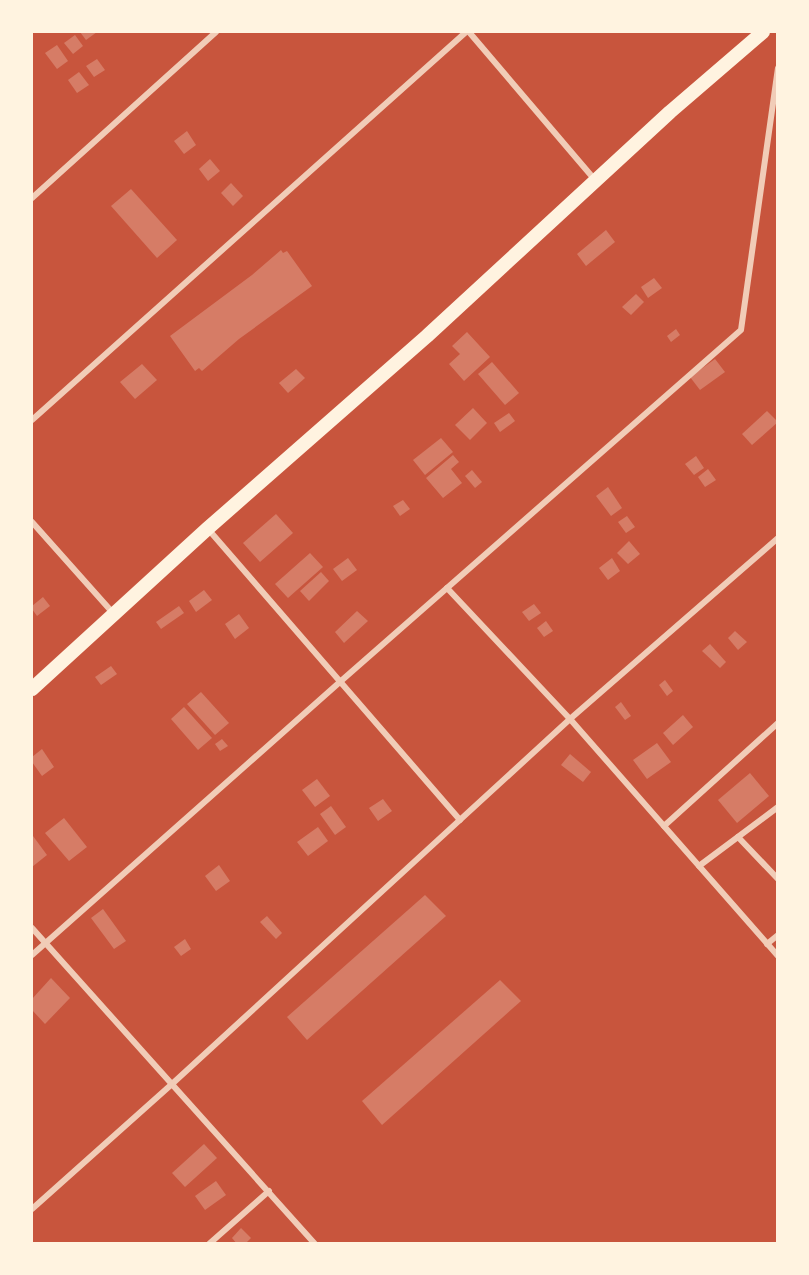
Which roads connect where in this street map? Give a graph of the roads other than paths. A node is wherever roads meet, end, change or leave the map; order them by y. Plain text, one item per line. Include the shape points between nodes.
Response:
1 (216, 32) edge
2 (468, 32) edge
3 (763, 32) edge
4 (777, 68) edge
5 (595, 181) junction
6 (32, 198) edge
7 (32, 420) edge
8 (32, 522) edge
9 (207, 529) junction
10 (777, 538) edge
11 (447, 588) junction
12 (113, 613) junction
13 (341, 681) junction
14 (32, 689) edge
15 (570, 719) junction
16 (777, 723) edge
17 (777, 807) edge
18 (460, 820) junction
19 (664, 826) junction
20 (738, 837) junction
21 (699, 867) junction
22 (777, 879) edge
23 (32, 928) edge
24 (777, 935) edge
25 (45, 943) junction
26 (767, 944) junction
27 (32, 955) edge
28 (777, 956) edge
29 (172, 1084) junction
30 (269, 1191) junction
31 (32, 1209) edge
32 (209, 1244) edge
33 (315, 1244) edge

1 - 6 street
2 - 5 street
2 - 7 street
3 - 5 highway
4 - 11 street via 741,330
5 - 9 highway via 427,336
8 - 12 street
9 - 12 highway
9 - 13 street
10 - 15 street
11 - 13 street
11 - 15 street
12 - 14 highway
13 - 18 street
13 - 25 street
15 - 18 street
15 - 19 street
16 - 19 street
17 - 20 street
18 - 29 street
19 - 21 street
20 - 21 street
20 - 22 street
21 - 26 street
23 - 25 street
24 - 26 street
25 - 27 street
25 - 29 street
26 - 28 street
29 - 30 street
29 - 31 street
30 - 32 street
30 - 33 street

